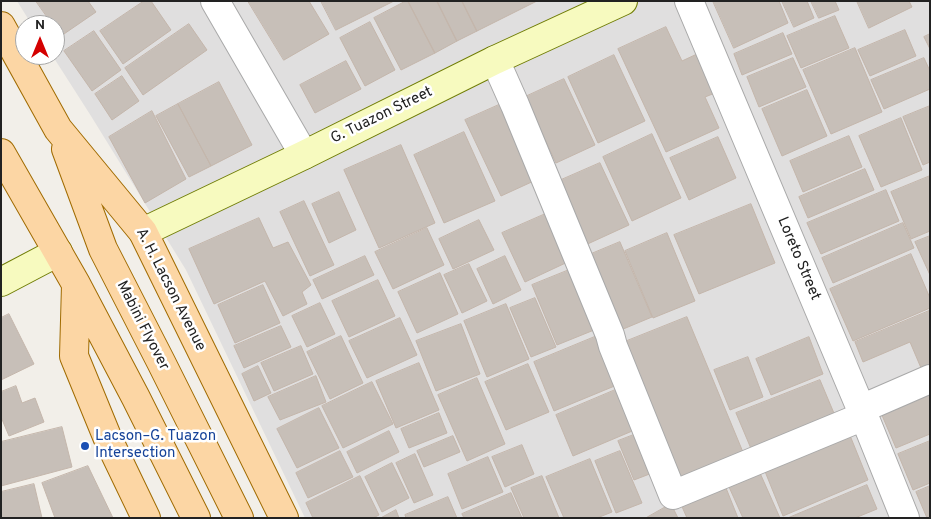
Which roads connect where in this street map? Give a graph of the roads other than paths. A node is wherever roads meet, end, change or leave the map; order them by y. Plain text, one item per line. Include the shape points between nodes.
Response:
1 (215, 1) edge
2 (623, 1) edge
3 (689, 1) edge
4 (1, 26) edge
5 (495, 60) junction
6 (58, 129) junction
7 (1, 153) edge
8 (304, 154) junction
9 (143, 232) junction
10 (58, 252) junction
11 (1, 282) edge
12 (76, 284) junction
13 (930, 379) edge
14 (862, 413) junction
15 (146, 518) edge
16 (196, 518) edge
17 (239, 518) edge
18 (284, 518) edge
19 (905, 518) edge

1 - 8 street
2 - 5 street, G. Tuazon Street
3 - 14 street, Loreto Street
4 - 6 main road, A. H. Lacson Avenue
5 - 8 street, G. Tuazon Street
5 - 14 street via 673,495
6 - 9 main road, A. H. Lacson Avenue
6 - 17 main road, Mabini Flyover via 103,249
7 - 10 main road
8 - 9 street, G. Tuazon Street
9 - 18 main road, A. H. Lacson Avenue
10 - 11 street
10 - 12 main road
12 - 15 main road via 74,356 108,440
12 - 16 main road
13 - 14 street
14 - 19 street, Loreto Street

